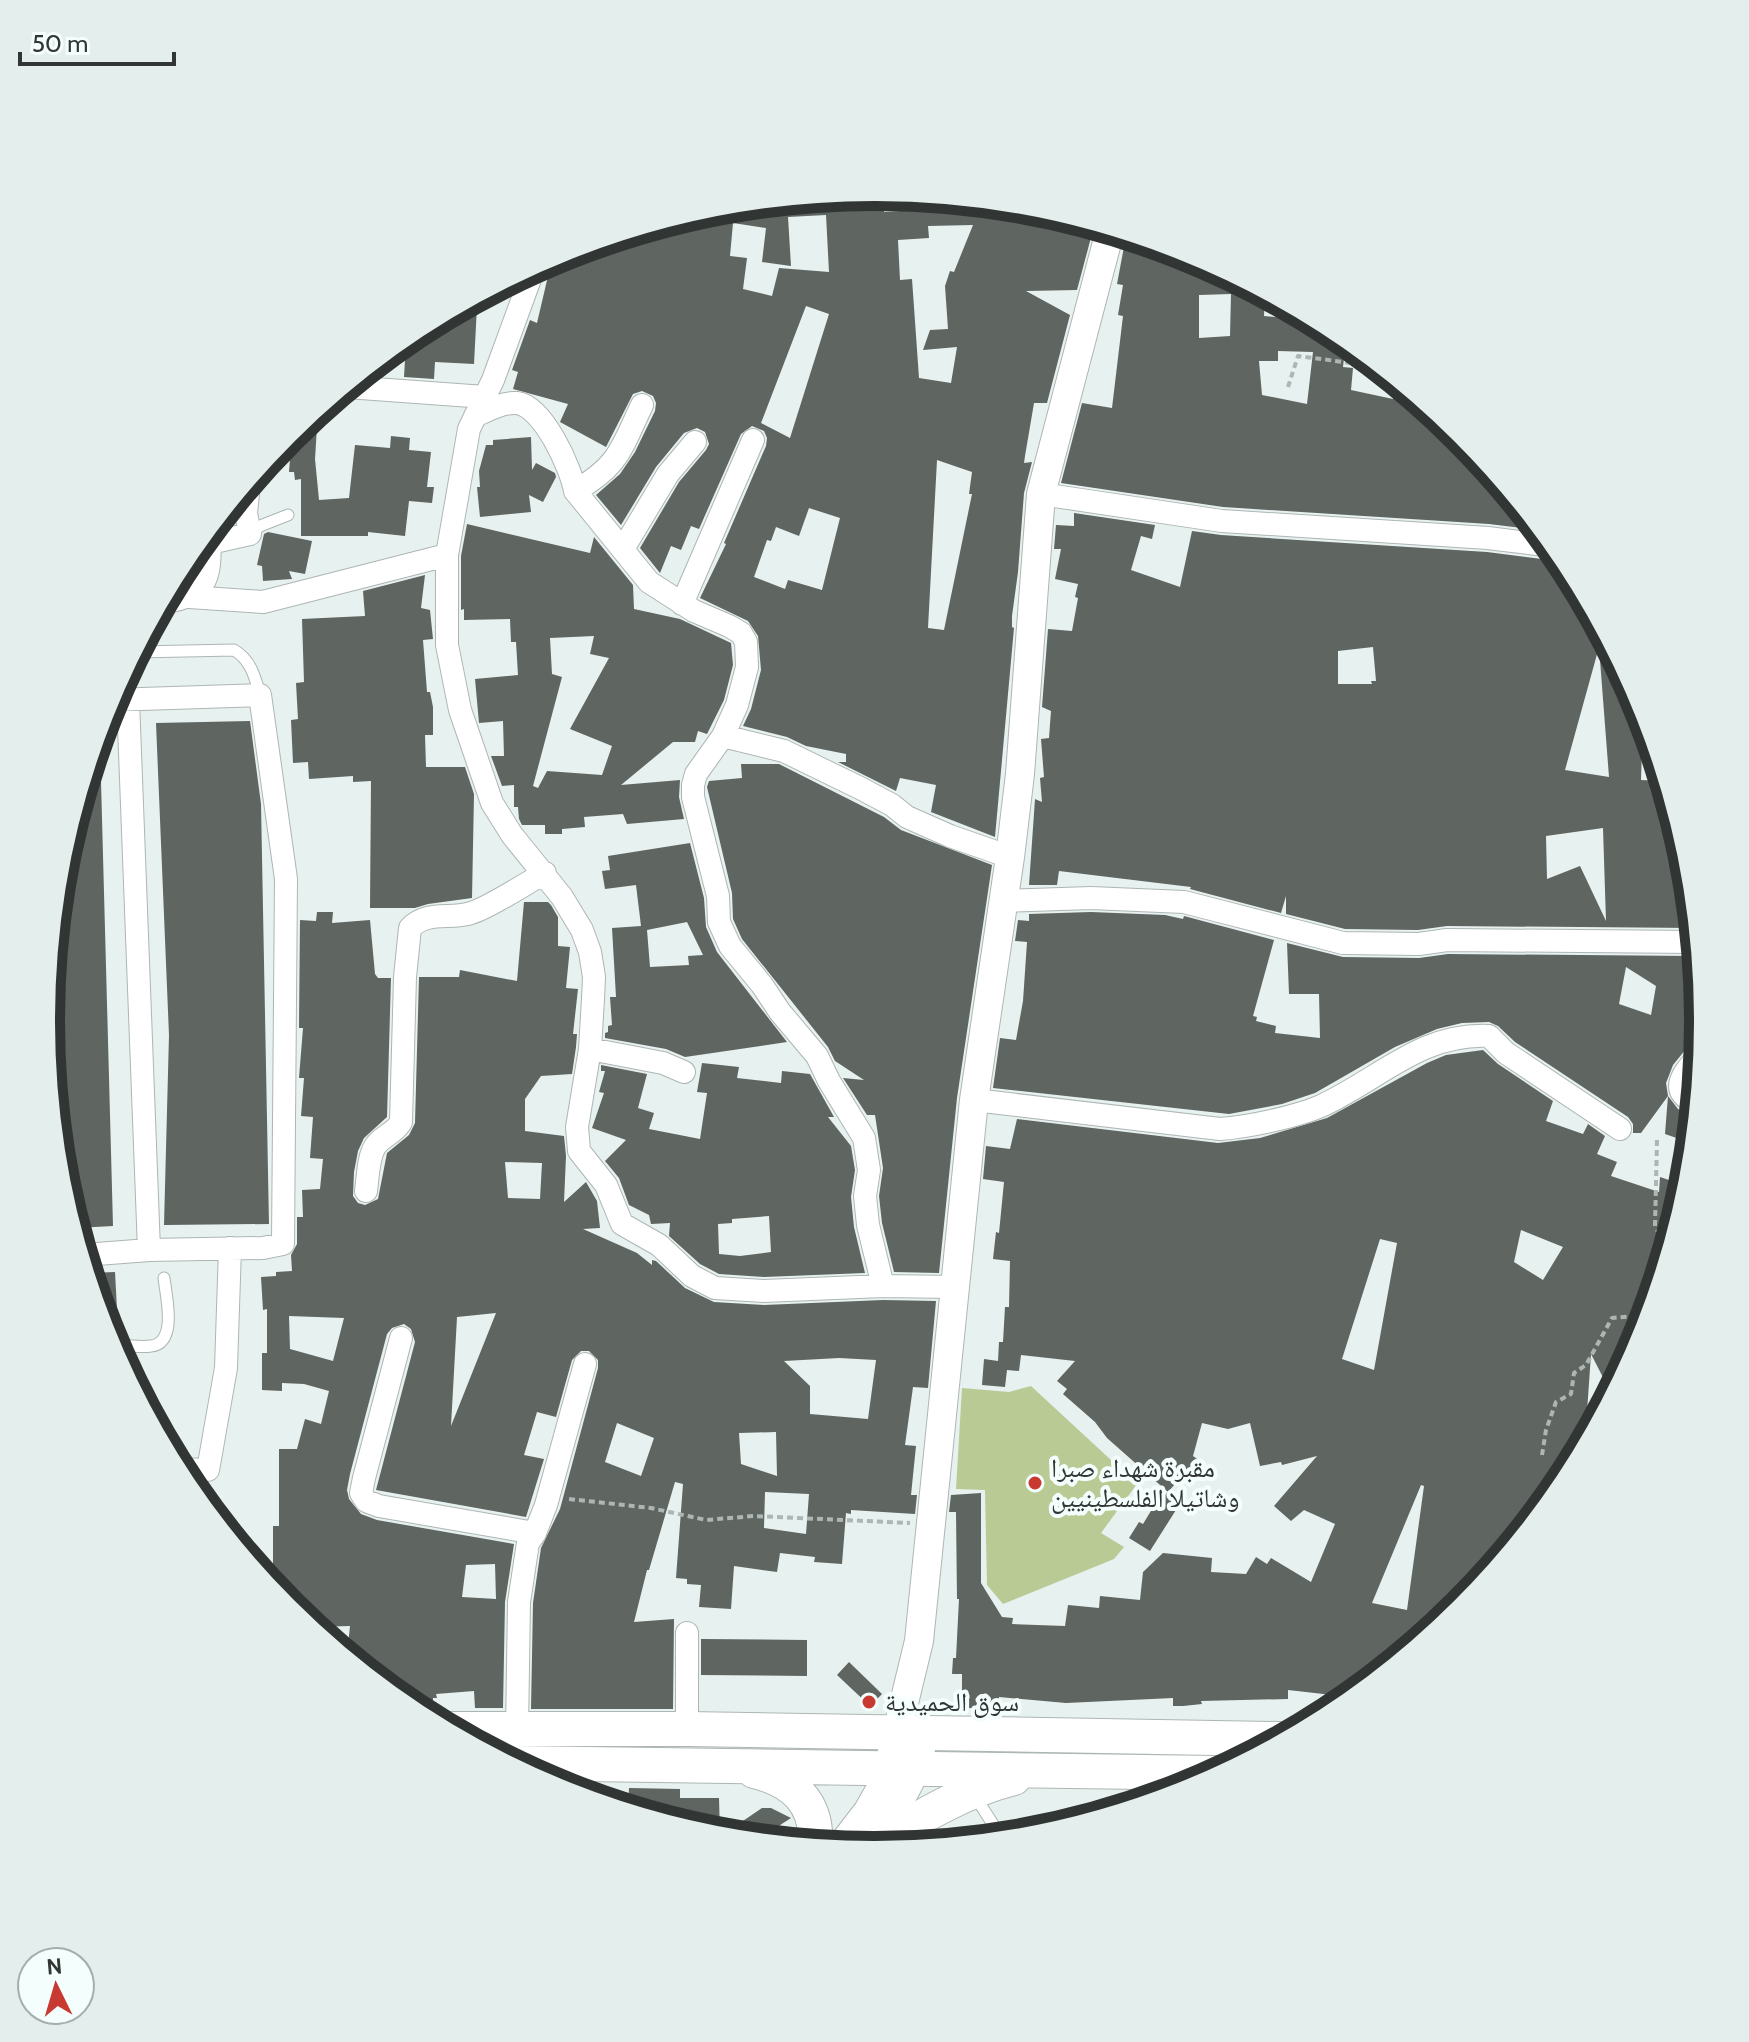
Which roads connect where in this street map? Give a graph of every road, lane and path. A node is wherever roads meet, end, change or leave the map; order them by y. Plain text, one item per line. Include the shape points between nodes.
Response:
1 (1107, 241) edge
2 (528, 284) edge
3 (1351, 361) edge
4 (1288, 387) dead end
5 (361, 389) edge
6 (642, 405) dead end
7 (480, 407) junction
8 (753, 440) dead end
9 (695, 442) dead end
10 (575, 491) junction
11 (1041, 494) junction
12 (247, 502) edge
13 (288, 515) dead end
14 (250, 534) junction
15 (220, 536) edge
16 (1535, 544) edge
17 (623, 549) junction
18 (210, 550) edge
19 (447, 555) junction
20 (189, 597) junction
21 (178, 599) edge
22 (682, 604) junction
23 (149, 652) edge
24 (260, 695) junction
25 (126, 700) edge
26 (121, 713) edge
27 (723, 736) junction
28 (1010, 857) junction
29 (545, 873) junction
30 (1004, 901) junction
31 (1685, 942) edge
32 (590, 1049) junction
33 (1687, 1068) edge
34 (684, 1072) dead end
35 (1685, 1097) edge
36 (974, 1100) junction
37 (1620, 1129) dead end
38 (1657, 1140) dead end
39 (366, 1191) dead end
40 (1660, 1236) edge
41 (230, 1248) junction
42 (149, 1250) junction
43 (95, 1254) edge
44 (164, 1278) dead end
45 (883, 1286) junction
46 (955, 1287) junction
47 (1633, 1316) edge
48 (401, 1338) dead end
49 (127, 1345) edge
50 (585, 1364) dead end
51 (1542, 1455) dead end
52 (194, 1470) edge
53 (550, 1492) junction
54 (932, 1524) junction
55 (535, 1533) junction
56 (687, 1633) dead end
57 (687, 1729) junction
58 (493, 1740) edge
59 (1257, 1740) edge
60 (515, 1746) edge
61 (907, 1751) junction
62 (727, 1764) junction
63 (1059, 1769) junction
64 (1188, 1772) edge
65 (972, 1792) junction
66 (994, 1827) edge
67 (814, 1833) edge
68 (849, 1835) edge
69 (891, 1835) edge
70 (869, 1836) edge

1 - 11 street
2 - 7 street
3 - 4 path via 1298,356
5 - 7 street
6 - 10 street via 616,461
7 - 10 street via 516,403 530,408 551,436
7 - 19 street via 469,429
8 - 22 street
9 - 17 street via 668,474
10 - 17 street
11 - 16 street via 1222,521
11 - 28 street
12 - 14 street
13 - 14 lane
14 - 15 street
17 - 22 street via 649,582
18 - 20 street via 210,569
19 - 20 street via 263,602
19 - 29 street via 447,645 470,743 500,819
20 - 21 street
22 - 27 street via 741,633 746,642 745,678
23 - 24 lane via 234,650 249,664
24 - 25 street
24 - 41 street via 286,879 283,1244
26 - 42 street
27 - 28 street via 784,751 907,817
27 - 45 street via 693,785 719,922 730,946 817,1056 864,1138 868,1225
28 - 30 street
29 - 32 street via 574,915 590,952
29 - 39 street via 471,913 431,916 410,928 401,1122 377,1143
30 - 31 street via 1184,902 1343,943
30 - 36 street
32 - 34 street
32 - 45 street via 577,1127 579,1151 606,1185 622,1224 715,1288
33 - 35 street via 1680,1091
36 - 37 street via 1220,1129 1251,1126 1320,1106 1441,1040 1489,1036 1506,1053
36 - 46 street
38 - 40 path via 1655,1226
41 - 42 street
41 - 52 street via 226,1368 208,1470
42 - 43 street
44 - 49 lane via 170,1325 164,1337 150,1346
45 - 46 street
46 - 54 street
47 - 51 path via 1612,1318 1586,1365 1574,1373 1571,1394 1556,1402
48 - 55 street via 364,1478 361,1493 366,1501
50 - 53 street
53 - 54 path via 706,1520 754,1516
53 - 55 street
54 - 61 street
55 - 60 street via 528,1543 519,1602
56 - 57 street
57 - 60 main road
57 - 61 main road
58 - 60 main road
59 - 61 main road
60 - 62 main road
61 - 62 main road
61 - 63 main road
61 - 68 street
61 - 70 street via 897,1805
62 - 67 main road via 773,1776 797,1790 813,1813
63 - 64 main road
63 - 65 main road
65 - 66 lane
65 - 69 main road

